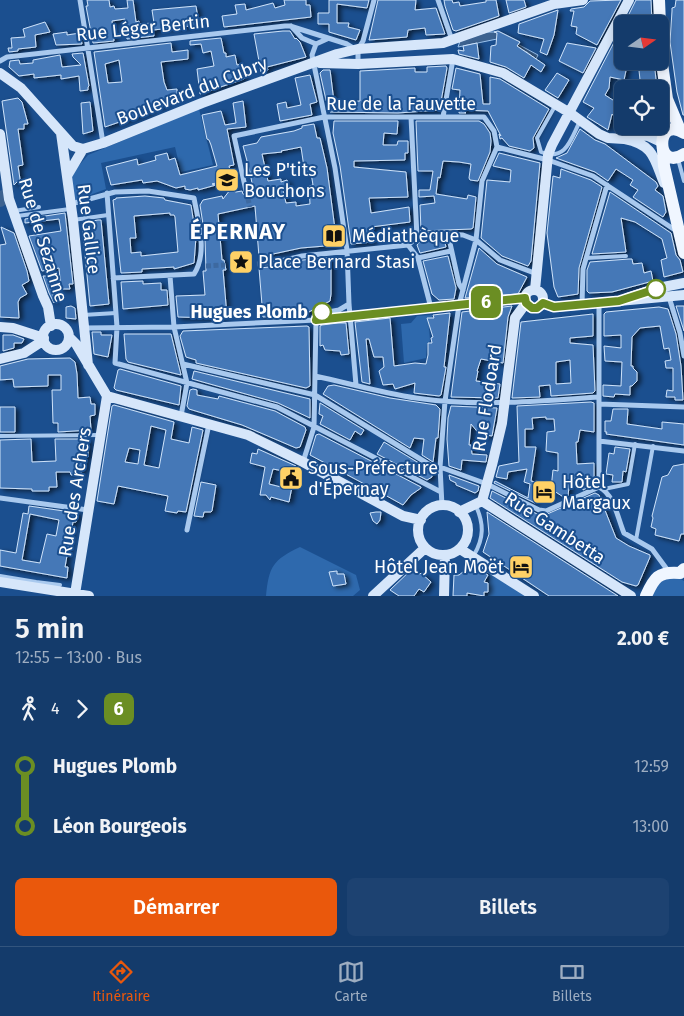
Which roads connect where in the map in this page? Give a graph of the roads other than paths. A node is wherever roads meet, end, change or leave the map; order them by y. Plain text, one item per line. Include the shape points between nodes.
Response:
1 (80, 0) edge
2 (374, 0) edge
3 (438, 0) edge
4 (583, 0) edge
5 (629, 0) edge
6 (659, 0) edge
7 (660, 15) edge
8 (290, 26) junction
9 (328, 38) junction
10 (453, 41) junction
11 (316, 44) junction
12 (88, 47) junction
13 (357, 49) junction
14 (454, 59) junction
15 (0, 61) edge
16 (313, 62) junction
17 (358, 64) junction
18 (0, 73) edge
19 (669, 103) edge
20 (556, 104) junction
21 (570, 113) junction
22 (324, 117) junction
23 (411, 117) junction
24 (443, 117) junction
25 (580, 120) junction
26 (682, 131) edge
27 (61, 133) junction
28 (0, 134) edge
29 (664, 135) edge
30 (624, 139) junction
31 (663, 141) junction
32 (103, 143) junction
33 (497, 147) junction
34 (1, 149) edge
35 (83, 149) junction
36 (681, 155) edge
37 (548, 158) junction
38 (66, 176) junction
39 (684, 181) edge
40 (607, 185) junction
41 (246, 188) tunnel mouth
42 (107, 193) junction
43 (672, 201) junction
44 (72, 206) junction
45 (39, 207) dead end
46 (15, 214) junction
47 (108, 215) junction
48 (73, 220) junction
49 (678, 231) junction
50 (448, 234) junction
51 (417, 237) junction
52 (476, 240) junction
53 (408, 245) junction
54 (347, 250) junction
55 (451, 251) junction
56 (684, 253) edge
57 (626, 256) dead end
58 (418, 258) junction
59 (586, 258) junction
60 (276, 262) tunnel mouth
61 (199, 266) junction
62 (206, 266) tunnel mouth
63 (537, 274) junction
64 (170, 276) junction
65 (113, 278) junction
66 (684, 283) edge
67 (463, 290) junction
68 (535, 290) junction
69 (684, 295) edge
70 (669, 297) junction
71 (526, 300) junction
72 (684, 300) edge
73 (619, 301) junction
74 (543, 303) junction
75 (599, 303) junction
76 (349, 304) junction
77 (582, 304) junction
78 (459, 305) junction
79 (431, 308) junction
80 (116, 313) junction
81 (83, 314) junction
82 (350, 316) junction
83 (316, 320) junction
84 (51, 326) junction
85 (0, 327) edge
86 (117, 327) junction
87 (174, 327) junction
88 (84, 328) junction
89 (69, 336) junction
90 (44, 339) junction
91 (64, 347) junction
92 (684, 356) edge
93 (0, 359) edge
94 (182, 364) junction
95 (88, 365) junction
96 (315, 376) junction
97 (187, 383) junction
98 (356, 385) junction
99 (315, 395) junction
100 (108, 396) junction
101 (599, 400) junction
102 (445, 401) junction
103 (504, 403) junction
104 (684, 406) edge
105 (181, 416) junction
106 (209, 424) junction
107 (314, 427) junction
108 (100, 435) junction
109 (0, 436) edge
110 (599, 441) junction
111 (635, 444) junction
112 (653, 446) junction
113 (684, 451) edge
114 (303, 462) junction
115 (440, 469) junction
116 (487, 484) junction
117 (602, 488) junction
118 (441, 492) junction
119 (0, 498) edge
120 (479, 503) junction
121 (442, 506) junction
122 (88, 510) junction
123 (459, 512) junction
124 (421, 520) junction
125 (187, 530) dead end
126 (636, 540) junction
127 (425, 548) junction
128 (460, 549) junction
129 (445, 555) junction
130 (473, 557) junction
131 (679, 573) edge
132 (0, 576) edge
133 (0, 582) edge
134 (36, 585) junction
135 (60, 585) dead end
136 (75, 595) edge
137 (89, 596) edge
138 (373, 596) edge
139 (444, 596) edge
140 (534, 596) edge
141 (631, 596) edge
142 (646, 596) edge

1 - 12 street
2 - 13 street via 363,41
3 - 10 street
4 - 10 main road, Boulevard du Cubry via 554,4
5 - 21 main road
6 - 7 main road
8 - 9 street, Rue Léger Bertin
8 - 11 street via 302,38
8 - 12 street, Rue Léger Bertin
9 - 11 street
9 - 13 street, Rue Léger Bertin
10 - 13 main road, Boulevard du Cubry
10 - 14 main road
11 - 16 street
12 - 15 street, Rue Léger Bertin via 7,57
12 - 32 street
13 - 16 main road, Boulevard du Cubry
13 - 17 street
14 - 17 main road
14 - 20 main road via 503,72
14 - 24 street
16 - 17 main road
16 - 22 street
16 - 32 main road, Boulevard du Cubry
18 - 27 main road via 21,88
19 - 26 main road
20 - 21 main road
20 - 37 lane via 537,138 541,152
21 - 25 main road
21 - 37 main road
22 - 23 street, Rue de la Fauvette
22 - 41 street, Rue de la Fauvette via 234,136
22 - 54 street
23 - 24 street, Rue de la Fauvette
23 - 51 street
24 - 33 street, Rue de la Fauvette via 484,117 494,131
25 - 30 main road via 608,138
25 - 37 lane via 566,149
26 - 31 main road via 671,130
27 - 35 main road via 73,146
27 - 38 main road, Rue Gallice
28 - 34 main road, Rue de Sézanne
29 - 31 main road
30 - 31 main road via 638,135
30 - 43 main road via 644,145 650,151
31 - 36 main road via 669,156
31 - 43 main road via 664,166
32 - 35 main road, Boulevard du Cubry
33 - 37 street
33 - 52 street via 482,181
34 - 46 main road, Rue de Sézanne via 9,199
35 - 38 main road, Rue Gallice
36 - 39 lane
37 - 40 street
37 - 63 main road
38 - 44 main road, Rue Gallice
40 - 49 street
40 - 59 street
42 - 44 street
42 - 47 street
42 - 61 street via 148,191 194,198 200,230
43 - 49 main road
44 - 46 lane
44 - 48 main road, Rue Gallice
45 - 46 lane
46 - 84 main road, Rue de Sézanne via 48,307
47 - 48 lane
47 - 65 street
48 - 81 main road, Rue Gallice
49 - 56 main road
50 - 51 street via 420,234
50 - 52 street
50 - 55 street
51 - 53 street
52 - 63 street via 500,260
52 - 67 street
53 - 54 street
53 - 58 street
54 - 60 street
54 - 76 street
55 - 58 street
55 - 67 street
57 - 59 lane
58 - 79 street
59 - 77 street
61 - 62 street
61 - 64 street via 194,274
63 - 68 main road
64 - 65 street
64 - 87 street
65 - 80 street
66 - 73 main road
67 - 78 street
68 - 71 main road via 528,293
68 - 74 main road via 542,294
69 - 70 main road
70 - 72 lane
70 - 73 main road
70 - 92 street
71 - 74 main road via 529,307 534,308
71 - 78 street
71 - 103 main road, Rue Flodoard via 515,318
73 - 75 main road
74 - 77 main road via 554,307
75 - 77 main road
75 - 101 street
76 - 82 street
76 - 83 street via 339,310 318,314
78 - 79 street
78 - 102 street
79 - 82 street
80 - 81 lane
80 - 86 street
81 - 88 main road, Rue Gallice
82 - 83 street
82 - 98 street
83 - 87 street
83 - 96 street
84 - 89 main road via 62,325
84 - 90 main road via 45,331
85 - 90 main road
86 - 87 street
86 - 88 street
86 - 97 street via 116,363
87 - 94 street
88 - 89 main road
88 - 95 main road, Rue Gallice
89 - 91 main road
89 - 95 main road
90 - 91 main road via 50,348 58,350
90 - 93 main road via 24,353
91 - 95 main road
94 - 97 street
94 - 99 street
95 - 100 main road
96 - 98 street
96 - 99 street
97 - 105 street
97 - 107 street via 277,407
98 - 102 street
99 - 107 street
99 - 115 street
100 - 105 main road
100 - 108 main road, Rue des Archers
101 - 103 street
101 - 104 street
101 - 110 street
102 - 103 street
102 - 115 street
103 - 116 main road, Rue Flodoard
105 - 106 main road
106 - 114 main road via 248,435
106 - 125 street
107 - 114 street
107 - 118 street
108 - 109 lane
108 - 122 main road, Rue des Archers
110 - 111 street
110 - 117 street
111 - 112 street
111 - 117 lane via 628,484
112 - 113 street
112 - 126 lane
114 - 124 main road via 404,516
115 - 116 street
115 - 118 street
116 - 117 street via 546,511
116 - 120 main road, Rue Flodoard
117 - 126 street via 609,496 624,534
118 - 121 street
119 - 122 street
120 - 123 main road, Rue Gambetta
120 - 130 lane via 483,529 481,543
120 - 141 main road, Rue Gambetta
121 - 123 main road
121 - 124 main road via 430,510
122 - 136 main road, Rue des Archers
123 - 128 main road via 467,526 465,542
124 - 127 main road via 418,534
126 - 131 street via 652,549
127 - 129 main road
127 - 138 main road
128 - 129 main road
128 - 130 main road
129 - 139 main road
130 - 140 main road
131 - 142 main road via 658,575
132 - 134 lane
133 - 134 main road
134 - 135 lane
134 - 136 main road
136 - 137 main road

